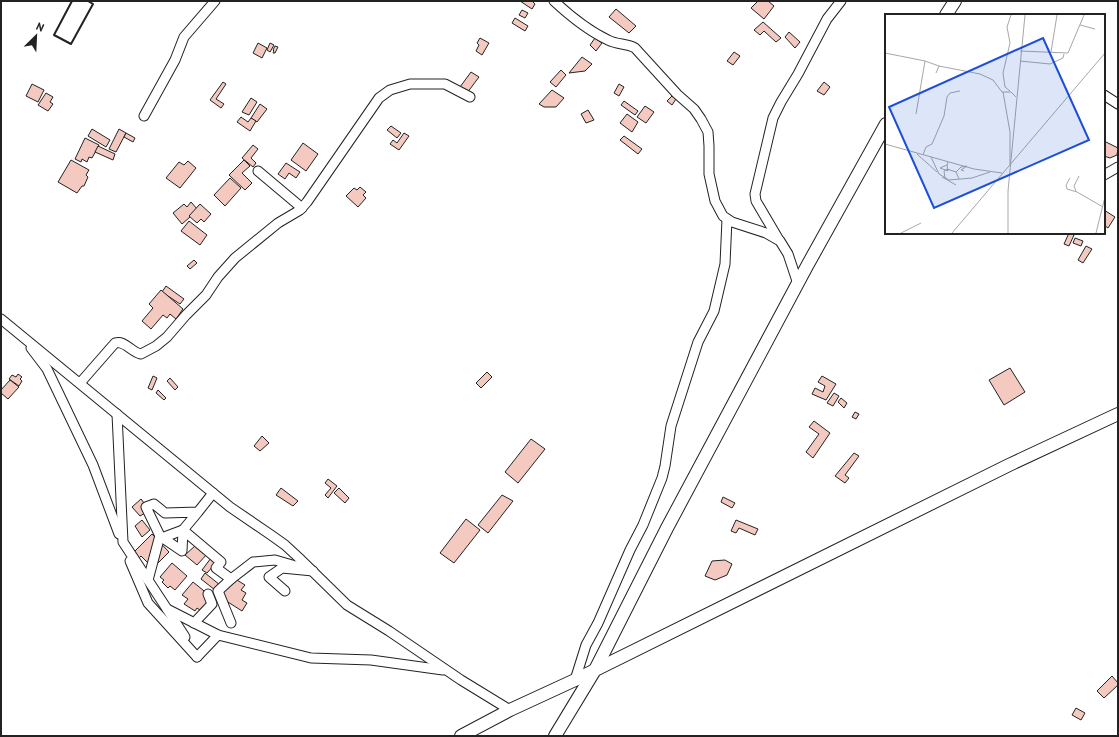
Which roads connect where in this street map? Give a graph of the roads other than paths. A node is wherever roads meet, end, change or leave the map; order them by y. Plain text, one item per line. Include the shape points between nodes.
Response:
1 (215, 1) edge
2 (554, 1) edge
3 (841, 1) edge
4 (955, 1) edge
5 (947, 14) edge
6 (470, 97) dead end
7 (1105, 97) edge
8 (1118, 104) edge
9 (144, 116) dead end
10 (885, 126) edge
11 (1118, 167) edge
12 (258, 171) dead end
13 (1105, 174) edge
14 (302, 208) junction
15 (727, 219) junction
16 (780, 241) junction
17 (798, 284) junction
18 (1, 319) edge
19 (21, 336) junction
20 (80, 383) junction
21 (117, 414) junction
22 (1118, 414) edge
23 (213, 492) junction
24 (198, 512) junction
25 (183, 530) junction
26 (162, 538) junction
27 (122, 542) junction
28 (313, 571) junction
29 (231, 578) junction
30 (148, 580) junction
31 (285, 591) dead end
32 (208, 594) dead end
33 (167, 609) junction
34 (194, 623) junction
35 (231, 623) dead end
36 (218, 635) junction
37 (197, 657) junction
38 (446, 670) junction
39 (595, 670) junction
40 (575, 680) junction
41 (510, 710) junction
42 (461, 736) edge
43 (555, 736) edge

1 - 9 street via 184,37 175,60
2 - 15 street via 584,26 607,40 636,48 694,109 708,132 709,174 715,201
3 - 16 street via 827,19 773,118 755,194 756,201
4 - 5 street
6 - 14 street via 445,84 410,84 390,90 379,98
7 - 8 street
10 - 17 street
11 - 13 street
12 - 14 street
14 - 20 street via 278,223 235,258 206,296 162,342 141,354 120,342 115,344
15 - 16 street via 766,233
15 - 40 street via 725,264 714,311 698,342 671,426 662,478 643,525 586,645
16 - 17 street via 788,254
17 - 39 street via 667,528
18 - 19 street
19 - 20 street
19 - 27 street via 47,369 93,465
20 - 21 street
21 - 23 street
21 - 27 street
22 - 39 street via 1009,465
23 - 24 street
23 - 28 street via 271,535
24 - 25 street
24 - 26 street via 165,513 154,504 146,507
25 - 26 street
25 - 26 street via 182,551
25 - 29 street via 221,562 216,568
26 - 30 street via 159,540
27 - 30 street
27 - 37 street via 148,603
28 - 29 street via 275,560 253,562
28 - 31 street via 282,568 269,577
28 - 38 street via 347,605
29 - 35 street via 218,591
30 - 33 street
32 - 34 street via 212,604
33 - 34 street
33 - 37 street
34 - 36 street
36 - 37 street
36 - 38 street via 311,658 371,660
38 - 41 street
39 - 40 street
39 - 43 street
40 - 41 street
41 - 42 street

